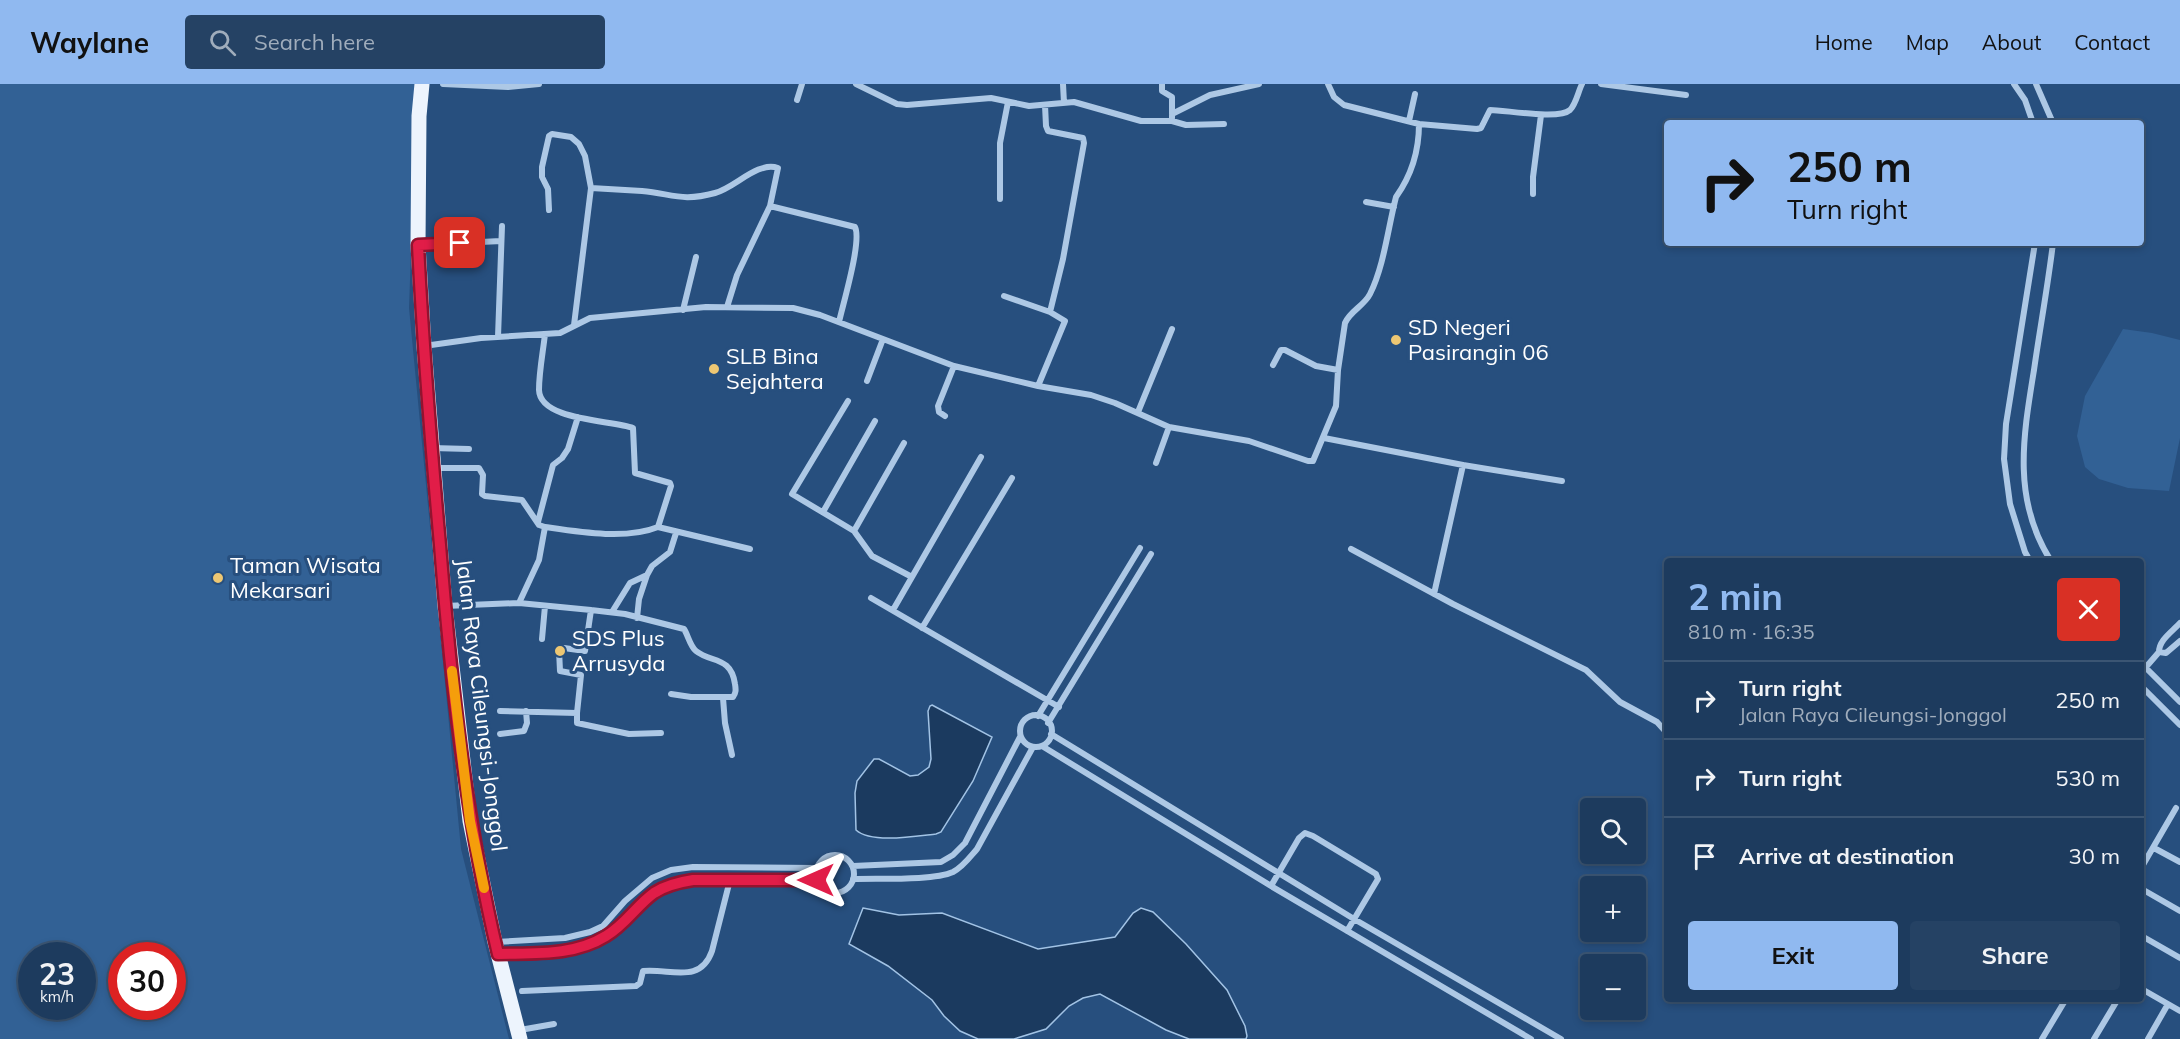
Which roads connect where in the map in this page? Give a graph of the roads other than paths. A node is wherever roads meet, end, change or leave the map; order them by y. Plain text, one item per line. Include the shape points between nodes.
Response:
1 (422, 84) edge
2 (443, 84) edge
3 (539, 84) edge
4 (802, 84) edge
5 (856, 84) edge
6 (1063, 84) edge
7 (1162, 84) edge
8 (1259, 84) edge
9 (1328, 84) edge
10 (1581, 84) edge
11 (1600, 84) edge
12 (2014, 84) edge
13 (2036, 84) edge
14 (1415, 94) dead end
15 (1686, 95) dead end
16 (797, 100) dead end
17 (1008, 102) junction
18 (1064, 103) junction
19 (1045, 105) junction
20 (1541, 115) junction
21 (1172, 118) junction
22 (2031, 120) edge
23 (2052, 120) edge
24 (1409, 121) junction
25 (1224, 124) dead end
26 (1419, 124) junction
27 (591, 188) junction
28 (1533, 194) dead end
29 (1000, 199) dead end
30 (1366, 201) dead end
31 (770, 206) junction
32 (1394, 207) junction
33 (549, 210) dead end
34 (502, 226) dead end
35 (501, 241) junction
36 (418, 245) junction
37 (2035, 246) edge
38 (2053, 246) edge
39 (696, 257) dead end
40 (1004, 296) dead end
41 (727, 307) junction
42 (683, 310) junction
43 (1050, 312) junction
44 (839, 322) junction
45 (574, 325) junction
46 (1172, 329) dead end
47 (545, 334) junction
48 (498, 337) junction
49 (883, 339) junction
50 (424, 346) junction
51 (954, 366) junction
52 (1273, 366) dead end
53 (1338, 370) junction
54 (867, 381) dead end
55 (1038, 386) junction
56 (848, 401) dead end
57 (1138, 412) junction
58 (945, 416) dead end
59 (578, 417) junction
60 (875, 421) dead end
61 (1169, 426) junction
62 (1324, 438) junction
63 (904, 442) dead end
64 (431, 448) junction
65 (470, 449) dead end
66 (981, 457) dead end
67 (1156, 463) dead end
68 (1463, 465) junction
69 (433, 468) junction
70 (1012, 478) dead end
71 (1562, 481) dead end
72 (823, 512) junction
73 (538, 522) junction
74 (545, 527) junction
75 (658, 527) junction
76 (854, 531) junction
77 (676, 533) junction
78 (1140, 548) dead end
79 (750, 549) dead end
80 (1351, 549) dead end
81 (1151, 554) dead end
82 (2028, 558) edge
83 (2048, 558) edge
84 (647, 575) junction
85 (912, 577) junction
86 (1434, 594) junction
87 (871, 598) dead end
88 (519, 603) junction
89 (445, 606) junction
90 (545, 606) junction
91 (591, 609) junction
92 (893, 610) junction
93 (612, 612) junction
94 (637, 618) junction
95 (2180, 623) edge
96 (922, 627) junction
97 (542, 639) dead end
98 (2180, 641) edge
99 (2159, 652) junction
100 (2144, 663) edge
101 (2144, 665) edge
102 (2144, 689) edge
103 (670, 694) dead end
104 (723, 698) junction
105 (1048, 700) junction
106 (2180, 702) edge
107 (1059, 707) junction
108 (500, 711) dead end
109 (526, 711) junction
110 (576, 713) junction
111 (1038, 716) junction
112 (1048, 723) junction
113 (2180, 725) edge
114 (1664, 730) edge
115 (661, 733) dead end
116 (500, 734) dead end
117 (1051, 734) junction
118 (1020, 736) junction
119 (1042, 746) junction
120 (1034, 747) junction
121 (732, 755) dead end
122 (2176, 808) dead end
123 (2154, 848) junction
124 (2180, 862) edge
125 (2144, 864) edge
126 (853, 866) junction
127 (816, 868) junction
128 (1279, 873) junction
129 (854, 879) junction
130 (730, 880) junction
131 (816, 880) junction
132 (1271, 886) junction
133 (2144, 890) edge
134 (2180, 911) edge
135 (1354, 919) junction
136 (1347, 931) junction
137 (2144, 937) edge
138 (497, 948) junction
139 (2180, 958) edge
140 (2144, 990) edge
141 (522, 991) dead end
142 (2064, 1002) edge
143 (2116, 1002) edge
144 (2168, 1004) junction
145 (2180, 1011) edge
146 (554, 1024) dead end
147 (518, 1035) edge
148 (1531, 1039) edge
149 (1561, 1039) edge
150 (2042, 1039) edge
151 (2094, 1039) edge
152 (2148, 1039) edge

1 - 36 main road, Jalan Raya Cileungsi-Jonggol
2 - 3 street
4 - 16 street
5 - 17 street via 897,104 991,98
6 - 18 street
7 - 21 street via 1162,91 1172,97
8 - 21 street via 1210,95
9 - 24 street via 1334,97 1344,105
10 - 20 street via 1568,112
11 - 15 street
12 - 22 street via 2025,100
13 - 23 street
14 - 24 street
17 - 19 street
17 - 29 street via 1000,143
18 - 19 street
18 - 21 street via 1078,102 1141,121
19 - 43 street via 1048,131 1083,138 1084,143
20 - 26 street via 1490,110 1477,129
20 - 28 street
21 - 25 street via 1186,124
24 - 26 street
26 - 32 street via 1412,165
27 - 31 street via 645,191 685,199 720,192 767,167 776,167 779,170
27 - 33 street via 579,144 571,137 552,134 542,167
27 - 45 street
30 - 32 street
31 - 41 street via 737,275
31 - 44 street via 855,227 858,231
32 - 53 street via 1370,295 1346,323
34 - 35 street
35 - 36 street
35 - 48 street
36 - 50 main road, Jalan Raya Cileungsi-Jonggol
37 - 82 street via 2004,459 2010,504
38 - 83 street via 2023,440 2024,484 2033,523
39 - 42 street
40 - 43 street
41 - 42 street
41 - 44 street via 793,308
42 - 45 street via 590,318
43 - 55 street via 1065,324
44 - 49 street
45 - 47 street via 560,333
46 - 57 street
47 - 48 street
47 - 59 street via 540,396 556,411
48 - 50 street
49 - 51 street
49 - 54 street
50 - 64 main road, Jalan Raya Cileungsi-Jonggol
51 - 55 street
51 - 58 street via 938,406
52 - 53 street via 1281,350 1285,350 1317,366
53 - 62 street via 1336,406
55 - 57 street via 1091,395
56 - 72 street via 792,494
57 - 61 street
59 - 73 street via 568,449 552,469
59 - 75 street via 633,428 635,473 671,486
60 - 72 street
61 - 62 street via 1249,441 1311,461
61 - 67 street
62 - 68 street
63 - 76 street
64 - 65 street
64 - 69 main road, Jalan Raya Cileungsi-Jonggol
66 - 85 street
68 - 71 street
68 - 86 street
69 - 73 street via 479,468 484,496 522,500
69 - 89 main road, Jalan Raya Cileungsi-Jonggol
70 - 96 street
72 - 76 street
73 - 74 street
74 - 75 street via 609,535
74 - 88 street via 539,560
75 - 77 street
76 - 85 street via 872,556
77 - 79 street
77 - 84 street via 670,552
78 - 105 street
80 - 86 street
81 - 107 street
84 - 93 street via 630,583
84 - 94 street
85 - 92 street
86 - 114 street via 1586,670 1620,702
87 - 92 street
88 - 89 street
88 - 90 street
89 - 138 main road, Jalan Raya Cileungsi-Jonggol via 470,821
90 - 91 street
90 - 97 street
91 - 93 street
91 - 110 street via 585,651 559,650 560,670 581,675
92 - 96 street
93 - 94 street
94 - 104 street via 684,629 695,650 729,668 736,693
95 - 99 street via 2163,639
96 - 105 street
98 - 99 street via 2166,653
99 - 100 street
101 - 106 street
102 - 113 street
103 - 104 street
104 - 121 street
105 - 107 street
105 - 111 street
107 - 112 street
108 - 109 street
109 - 110 street
109 - 116 street via 524,731
110 - 115 street via 579,724 616,733
111 - 112 street
111 - 118 street via 1023,721
112 - 117 street
117 - 119 street
117 - 128 street
118 - 120 street via 1025,744
118 - 126 street via 965,843 953,855 941,862
119 - 120 street
119 - 132 street
120 - 129 street via 977,849 965,863 939,876
122 - 123 street
123 - 124 street
123 - 125 street
126 - 127 street via 847,859 829,855
126 - 129 street
127 - 131 street
127 - 138 street via 671,870 652,878 603,926 590,932
128 - 132 street
128 - 135 street
128 - 135 street via 1305,833 1376,874 1376,884
129 - 131 street via 847,889 836,893 824,890
130 - 131 street
130 - 138 street via 675,883 654,893 606,936 573,950
130 - 141 street via 709,961 701,968 686,973 643,971 636,986
132 - 136 street
133 - 134 street
135 - 136 street
135 - 149 street
136 - 148 street
137 - 139 street
138 - 147 main road, Jalan Raya Cileungsi-Jonggol
140 - 144 street
142 - 150 street
143 - 151 street
144 - 145 street
144 - 152 street
146 - 147 street

